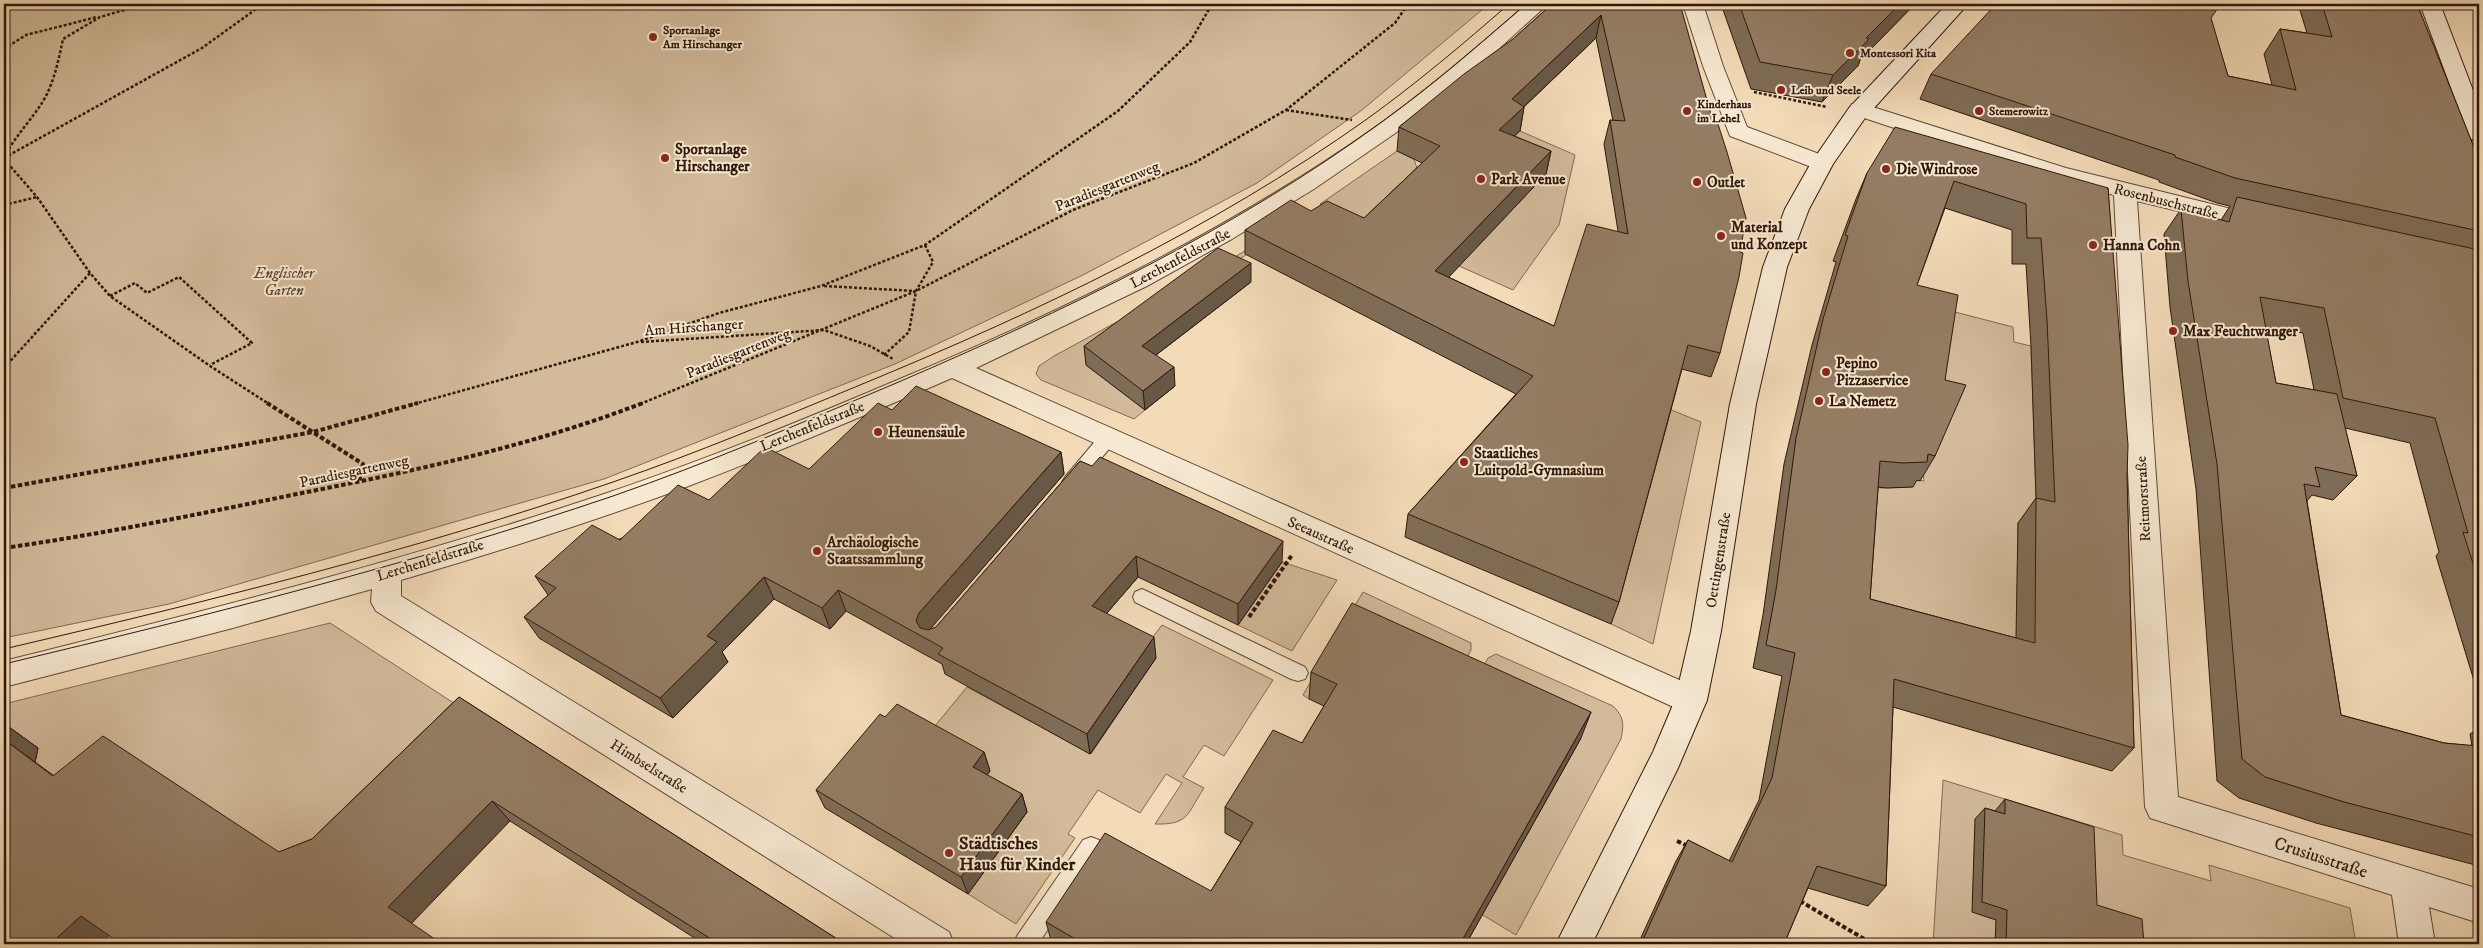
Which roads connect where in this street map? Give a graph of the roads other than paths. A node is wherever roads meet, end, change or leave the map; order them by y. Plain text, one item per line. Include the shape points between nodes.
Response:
1 (1538, 4) edge
2 (1693, 4) edge
3 (1958, 4) edge
4 (2430, 4) edge
5 (1858, 111) junction
6 (2479, 134) edge
7 (1822, 163) junction
8 (2125, 192) junction
9 (2280, 227) edge
10 (953, 368) junction
11 (1108, 438) junction
12 (1061, 494) edge
13 (387, 574) junction
14 (1142, 597) dead end
15 (1298, 673) dead end
16 (4, 674) edge
17 (1691, 700) junction
18 (2162, 807) joint
19 (1091, 847) dead end
20 (2408, 884) junction
21 (2479, 906) edge
22 (936, 944) edge
23 (1025, 944) edge
24 (1574, 944) edge
25 (2417, 944) edge

1 - 10 street, Lerchenfeldstraße via 1467,69 1382,133 1284,199 1227,234 1133,284
2 - 7 street via 1738,131
3 - 5 street, Oettingenstraße
4 - 6 street
5 - 7 street, Oettingenstraße
5 - 8 street, Rosenbuschstraße via 2007,160
7 - 17 street, Oettingenstraße via 1797,209 1775,267 1743,404 1706,631
8 - 9 street, Rosenbuschstraße
8 - 18 street, Reitmorstraße
10 - 11 street, Seeaustraße
10 - 13 street, Lerchenfeldstraße via 683,477
11 - 12 lane
11 - 17 street, Seeaustraße
13 - 16 street, Lerchenfeldstraße
13 - 22 street, Himbselstraße via 386,602
14 - 15 lane
17 - 24 street, Oettingenstraße via 1667,758
18 - 20 street, Crusiusstraße
19 - 23 lane
20 - 21 street, Crusiusstraße
20 - 25 street

